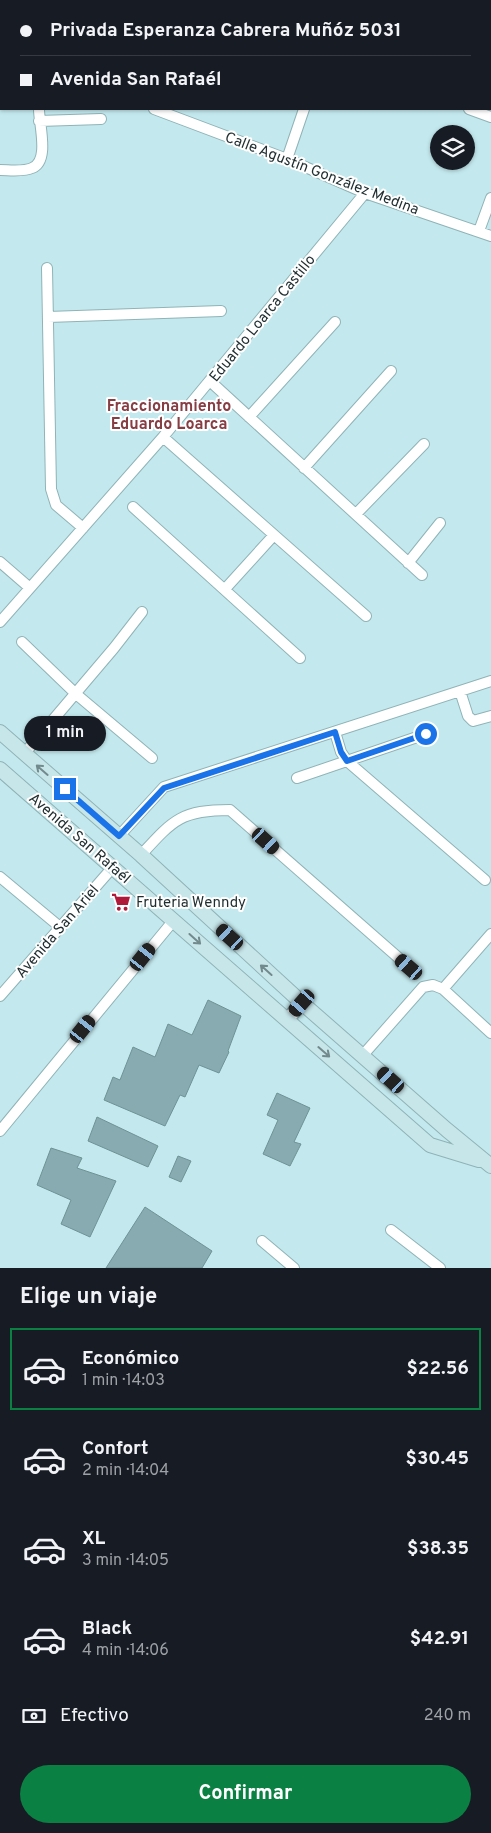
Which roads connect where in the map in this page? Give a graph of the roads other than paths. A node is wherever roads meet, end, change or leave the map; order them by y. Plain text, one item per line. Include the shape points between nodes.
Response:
1 (39, 110) edge
2 (157, 110) edge
3 (304, 110) edge
4 (472, 110) edge
5 (491, 117) edge
6 (101, 119) dead end
7 (40, 122) junction
8 (287, 159) junction
9 (0, 170) edge
10 (364, 193) junction
11 (491, 198) edge
12 (479, 232) junction
13 (491, 236) edge
14 (47, 268) dead end
15 (221, 311) dead end
16 (48, 317) junction
17 (335, 322) dead end
18 (391, 371) dead end
19 (211, 382) junction
20 (249, 416) junction
21 (163, 437) junction
22 (424, 444) dead end
23 (304, 468) junction
24 (133, 507) dead end
25 (356, 514) junction
26 (440, 523) dead end
27 (83, 528) junction
28 (274, 535) junction
29 (0, 562) edge
30 (408, 563) junction
31 (422, 575) dead end
32 (30, 588) junction
33 (224, 589) junction
34 (142, 612) dead end
35 (366, 616) dead end
36 (0, 622) edge
37 (22, 642) dead end
38 (300, 658) dead end
39 (491, 681) edge
40 (460, 692) junction
41 (76, 694) junction
42 (491, 716) edge
43 (0, 732) edge
44 (335, 732) junction
45 (426, 734) dead end
46 (24, 754) junction
47 (152, 758) dead end
48 (347, 761) junction
49 (0, 769) edge
50 (298, 778) dead end
51 (119, 836) junction
52 (141, 856) junction
53 (113, 867) junction
54 (1, 880) edge
55 (485, 880) dead end
56 (174, 920) junction
57 (60, 927) junction
58 (491, 934) edge
59 (409, 967) dead end
60 (443, 989) junction
61 (0, 996) edge
62 (302, 1003) junction
63 (287, 1020) junction
64 (491, 1032) edge
65 (363, 1055) junction
66 (0, 1131) edge
67 (489, 1164) edge
68 (391, 1230) dead end
69 (262, 1241) dead end
70 (294, 1268) edge
71 (440, 1268) edge

1 - 7 street
2 - 8 street, Calle Agustín González Medina
3 - 8 street
4 - 5 street
6 - 7 street
7 - 9 street via 43,156 38,164 31,169
8 - 10 street, Calle Agustín González Medina
10 - 12 street, Calle Agustín González Medina
10 - 19 street, Eduardo Loarca Castillo
11 - 12 street
12 - 13 street, Calle Agustín González Medina
14 - 16 street
15 - 16 street
16 - 27 street via 52,489 56,505
17 - 20 street
18 - 23 street
19 - 20 street
19 - 21 street, Eduardo Loarca Castillo
20 - 23 street
21 - 27 street, Eduardo Loarca Castillo
21 - 28 street
22 - 25 street
23 - 25 street
24 - 33 street
25 - 30 street
26 - 30 street
27 - 32 street, Eduardo Loarca Castillo
28 - 33 street
28 - 35 street
29 - 32 street
30 - 31 street
32 - 36 street, Eduardo Loarca Castillo
33 - 38 street
34 - 41 street
37 - 41 street
39 - 40 street
40 - 42 street via 468,716 473,721
40 - 44 street
41 - 46 street
41 - 47 street
43 - 46 main road, Avenida San Rafaél
44 - 48 street
44 - 51 street via 164,788
45 - 48 street
51 -> 46 main road, Avenida San Rafaél
48 - 50 street
48 - 55 street
49 - 53 main road, Avenida San Rafaél
51 - 52 main road, Avenida San Rafaél
52 - 59 street via 174,821 206,810 230,810
62 -> 52 main road, Avenida San Rafaél
53 - 56 main road, Avenida San Rafaél
53 - 57 street, Avenida San Ariel
54 - 57 street
56 -> 63 main road, Avenida San Rafaél
56 - 66 street
57 - 61 street, Avenida San Ariel
58 - 60 street
60 - 64 street
60 - 65 street via 433,985 423,987
62 - 63 street
62 - 65 main road, Avenida San Rafaél
63 -> 67 main road, Avenida San Rafaél via 430,1145
65 - 67 main road, Avenida San Rafaél
68 - 71 street
69 - 70 street

